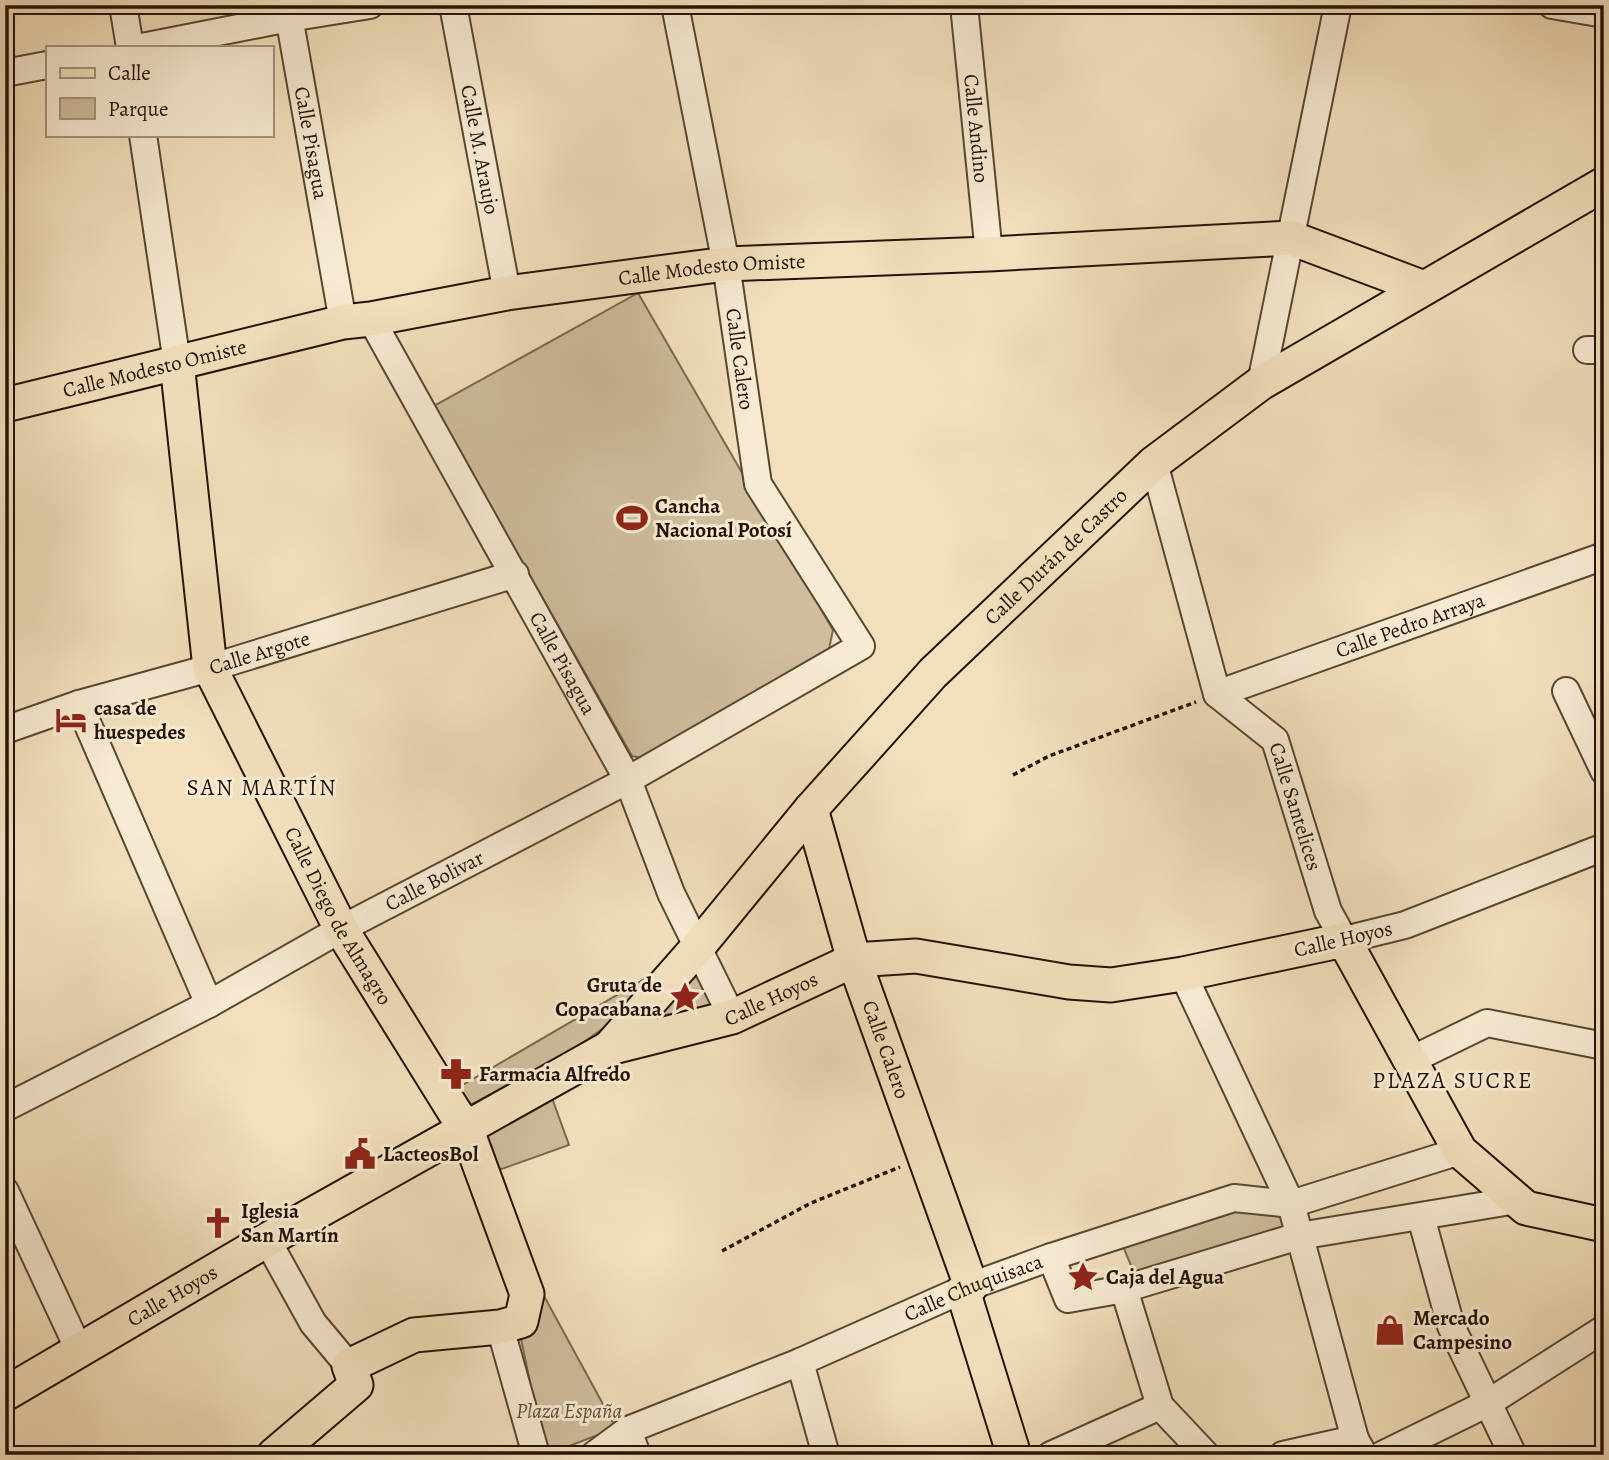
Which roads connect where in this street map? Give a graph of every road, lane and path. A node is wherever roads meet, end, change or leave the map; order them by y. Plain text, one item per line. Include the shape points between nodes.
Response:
1 (122, 5) edge
2 (370, 5) edge
3 (453, 5) edge
4 (675, 5) edge
5 (964, 5) edge
6 (1552, 5) edge
7 (1334, 6) edge
8 (288, 11) edge
9 (1604, 14) edge
10 (130, 46) edge
11 (146, 46) edge
12 (46, 65) edge
13 (5, 73) edge
14 (144, 136) edge
15 (1604, 184) edge
16 (1292, 238) junction
17 (989, 254) junction
18 (726, 264) junction
19 (1424, 288) junction
20 (507, 293) junction
21 (357, 321) junction
22 (177, 363) junction
23 (1261, 383) junction
24 (5, 405) edge
25 (1154, 463) junction
26 (1604, 556) edge
27 (515, 574) junction
28 (861, 646) joint
29 (210, 668) junction
30 (1566, 691) dead end
31 (1217, 694) junction
32 (79, 704) junction
33 (5, 730) edge
34 (1604, 771) edge
35 (1013, 775) dead end
36 (628, 780) junction
37 (811, 809) junction
38 (1604, 847) edge
39 (341, 929) junction
40 (1344, 940) junction
41 (697, 948) junction
42 (854, 960) junction
43 (1183, 974) junction
44 (209, 1003) junction
45 (732, 1017) junction
46 (1604, 1046) edge
47 (610, 1048) junction
48 (1411, 1060) junction
49 (6, 1105) edge
50 (466, 1128) junction
51 (1460, 1152) junction
52 (925, 1157) junction
53 (5, 1191) edge
54 (1517, 1200) junction
55 (1291, 1204) junction
56 (1421, 1217) junction
57 (1604, 1225) edge
58 (1299, 1236) junction
59 (267, 1240) junction
60 (722, 1251) dead end
61 (1051, 1256) junction
62 (967, 1288) junction
63 (1125, 1289) junction
64 (500, 1327) junction
65 (1604, 1329) edge
66 (79, 1350) junction
67 (800, 1362) junction
68 (349, 1366) junction
69 (5, 1394) edge
70 (1488, 1404) junction
71 (1160, 1406) junction
72 (633, 1443) edge
73 (1360, 1447) edge
74 (274, 1455) edge
75 (536, 1455) edge
76 (594, 1455) edge
77 (826, 1455) edge
78 (1014, 1455) edge
79 (1051, 1455) edge
80 (1206, 1455) edge
81 (1283, 1455) edge
82 (1382, 1455) edge
83 (1513, 1455) edge

1 - 10 street
2 - 8 street
3 - 20 street, Calle M. Araujo
4 - 18 street, Calle Calero
5 - 17 street, Calle Andino
6 - 9 street
7 - 16 street
8 - 11 street
8 - 21 street, Calle Pisagua
12 - 13 street
14 - 22 street, Calle Diego de Almagro
15 - 19 main road, Calle Durán de Castro
16 - 17 main road, Calle Modesto Omiste
16 - 19 main road, Calle Modesto Omiste
16 - 23 street
17 - 18 main road, Calle Modesto Omiste
18 - 20 main road, Calle Modesto Omiste
18 - 28 street, Calle Calero via 758,484
19 - 23 main road, Calle Durán de Castro
20 - 21 main road, Calle Modesto Omiste
21 - 22 main road, Calle Modesto Omiste
21 - 27 street, Calle Pisagua
22 - 24 main road, Calle Modesto Omiste
22 - 29 main road, Calle Diego de Almagro
23 - 25 main road, Calle Durán de Castro
25 - 31 street
25 - 37 main road, Calle Durán de Castro via 933,673
26 - 31 street, Calle Pedro Arraya
27 - 29 street, Calle Argote
27 - 36 street, Calle Pisagua
28 - 36 street, Calle Bolivar
29 - 32 street, Calle Argote
29 - 39 main road, Calle Diego de Almagro
30 - 34 street
31 - 35 path via 1049,756
31 - 40 street, Calle Santelices via 1275,740 1328,911
32 - 33 street, Calle Argote
32 - 44 street
36 - 39 street, Calle Bolivar
36 - 41 street, Calle Pisagua
37 - 41 main road, Calle Durán de Castro
37 - 42 main road, Calle Calero
38 - 40 street, Calle Hoyos via 1405,925
39 - 44 street, Calle Bolivar
39 - 50 main road, Calle Diego de Almagro
40 - 43 main road, Calle Hoyos
40 - 48 main road, Calle Santelices
41 - 45 street, Calle Pisagua
41 - 47 main road, Calle Durán de Castro
42 - 43 main road, Calle Hoyos via 916,956 1111,985
42 - 45 main road, Calle Hoyos
42 - 52 main road, Calle Calero
43 - 55 street
44 - 49 street, Calle Bolivar
45 - 47 main road, Calle Hoyos
46 - 48 street via 1487,1023
47 - 50 main road, Calle Hoyos
48 - 51 main road, Calle Santelices
50 - 59 main road, Calle Hoyos
50 - 64 main road, Calle Diego de Almagro via 527,1294 521,1321
51 - 54 main road
51 - 55 street, Calle Chuquisaca
52 - 60 path via 811,1203
52 - 62 main road, Calle Calero
53 - 66 street
54 - 56 street
54 - 57 main road via 1526,1208
55 - 58 street
55 - 61 street, Calle Chuquisaca via 1234,1198
56 - 58 street
56 - 70 street via 1451,1326
58 - 63 street
58 - 73 street
59 - 66 main road, Calle Hoyos
59 - 68 street via 313,1323
61 - 62 street, Calle Chuquisaca
61 - 63 street via 1068,1299
62 - 67 street, Calle Chuquisaca
62 - 78 main road, Calle Calero
63 - 71 street
64 - 68 main road via 414,1335
64 - 75 street
65 - 70 street
66 - 69 main road, Calle Hoyos
67 - 72 street, Calle Chuquisaca
67 - 77 street
68 - 74 main road via 356,1385
70 - 82 street
70 - 83 street
71 - 79 street
71 - 80 street
72 - 76 street, Calle Chuquisaca
73 - 81 street

